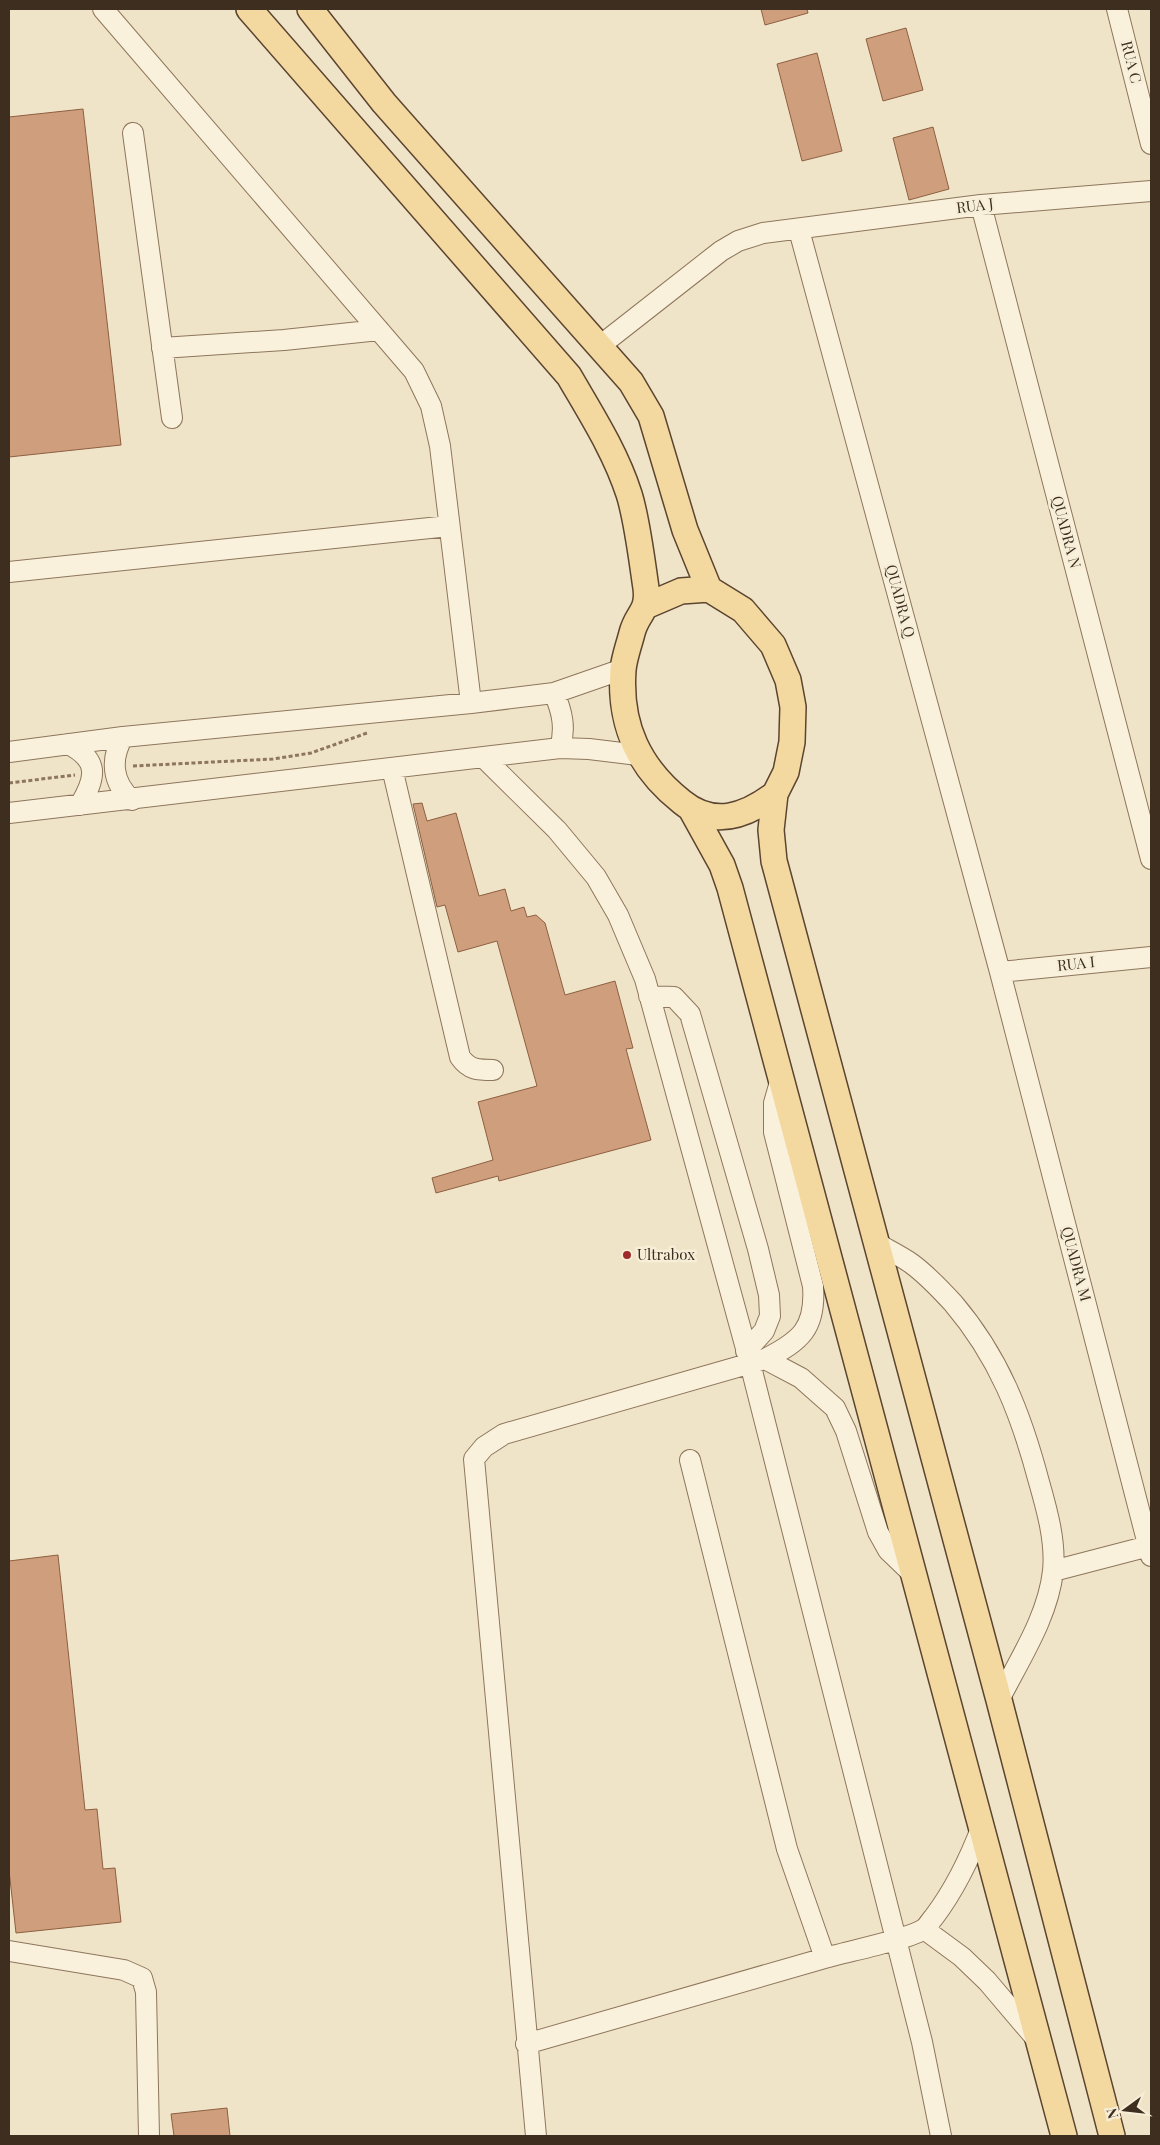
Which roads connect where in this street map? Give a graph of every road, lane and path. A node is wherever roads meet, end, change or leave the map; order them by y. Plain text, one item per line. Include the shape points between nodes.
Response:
1 (103, 9) edge
2 (249, 9) edge
3 (310, 9) edge
4 (1117, 9) edge
5 (384, 103) junction
6 (353, 130) junction
7 (133, 133) dead end
8 (1151, 144) edge
9 (1151, 192) edge
10 (981, 205) junction
11 (799, 230) junction
12 (379, 330) junction
13 (601, 345) junction
14 (162, 348) junction
15 (172, 418) dead end
16 (449, 526) junction
17 (9, 572) edge
18 (709, 589) junction
19 (646, 606) junction
20 (623, 669) junction
21 (554, 693) junction
22 (471, 703) junction
23 (370, 732) dead end
24 (123, 737) junction
25 (68, 744) junction
26 (560, 748) junction
27 (9, 752) edge
28 (638, 755) junction
29 (483, 756) junction
30 (114, 767) junction
31 (392, 768) junction
32 (93, 773) junction
33 (9, 783) edge
34 (775, 794) junction
35 (132, 800) junction
36 (80, 806) junction
37 (691, 809) junction
38 (9, 814) edge
39 (1151, 859) edge
40 (1151, 957) edge
41 (1000, 972) junction
42 (650, 996) junction
43 (493, 1070) dead end
44 (782, 1075) junction
45 (876, 1243) junction
46 (754, 1358) junction
47 (690, 1460) dead end
48 (1150, 1551) edge
49 (1053, 1571) junction
50 (916, 1576) junction
51 (998, 1700) junction
52 (982, 1826) junction
53 (924, 1929) junction
54 (896, 1939) junction
55 (9, 1951) edge
56 (825, 1958) junction
57 (1040, 2043) junction
58 (526, 2044) junction
59 (149, 2136) edge
60 (536, 2136) edge
61 (941, 2136) edge
62 (1064, 2136) edge
63 (1112, 2136) edge

1 - 12 street
2 - 6 main road
3 - 5 main road
4 - 8 street, RUA C
5 - 6 main road via 367,101 357,106 352,117
5 - 13 main road
6 - 19 main road via 569,376 609,443 630,495
7 - 14 street
9 - 10 street, RUA J
10 - 11 street, RUA J
10 - 39 street, QUADRA N
11 - 13 street, RUA J via 763,233 738,241
11 - 41 street, QUADRA Q
12 - 14 street
12 - 16 street via 414,371 431,406 440,446
13 - 18 main road via 631,382 651,416 685,530
14 - 15 street
16 - 17 street
16 - 22 street
18 - 19 main road via 681,591
18 - 34 main road via 743,610 773,645 788,680 792,742 786,772
19 - 20 main road via 633,630
20 - 21 street
20 - 28 main road via 624,705
21 - 22 street
21 - 26 street via 563,720 564,736
22 - 24 street
23 - 30 path via 311,753 273,759
24 - 25 street
24 - 30 street via 116,751
25 - 27 street
25 - 32 street via 84,752
26 - 28 street
26 - 29 street
28 - 37 main road via 664,787
29 - 31 street
29 - 42 street via 556,830 596,877 618,915
30 - 35 street via 121,791
31 - 35 street
31 - 43 street via 460,1057 466,1066
32 - 33 path
32 - 36 street via 88,793
34 - 37 main road via 754,809 733,816 712,816
34 - 45 main road via 774,860
35 - 36 street
36 - 38 street
37 - 44 main road via 722,865
40 - 41 street, RUA I
41 - 48 street, QUADRA M
42 - 46 street
42 - 46 street via 674,997 690,1014 762,1264 770,1316
44 - 46 street via 774,1103 774,1132 812,1286 814,1307 809,1324 798,1338 785,1349
44 - 50 main road
45 - 49 street via 913,1264 942,1291 990,1353 1016,1406 1030,1446 1051,1535
45 - 51 main road
46 - 50 street via 800,1378 835,1408 846,1431 878,1532 888,1550
46 - 54 street
46 - 58 street via 504,1434 484,1447 474,1459
47 - 56 street via 786,1849
48 - 49 street
49 - 51 street via 1045,1604 1028,1644
50 - 52 main road
51 - 63 main road
52 - 53 street via 963,1870
52 - 57 main road
53 - 54 street
53 - 57 street via 962,1957
54 - 56 street
54 - 61 street
55 - 59 street via 124,1970 142,1978 146,1992
56 - 58 street
57 - 62 main road
58 - 60 street

